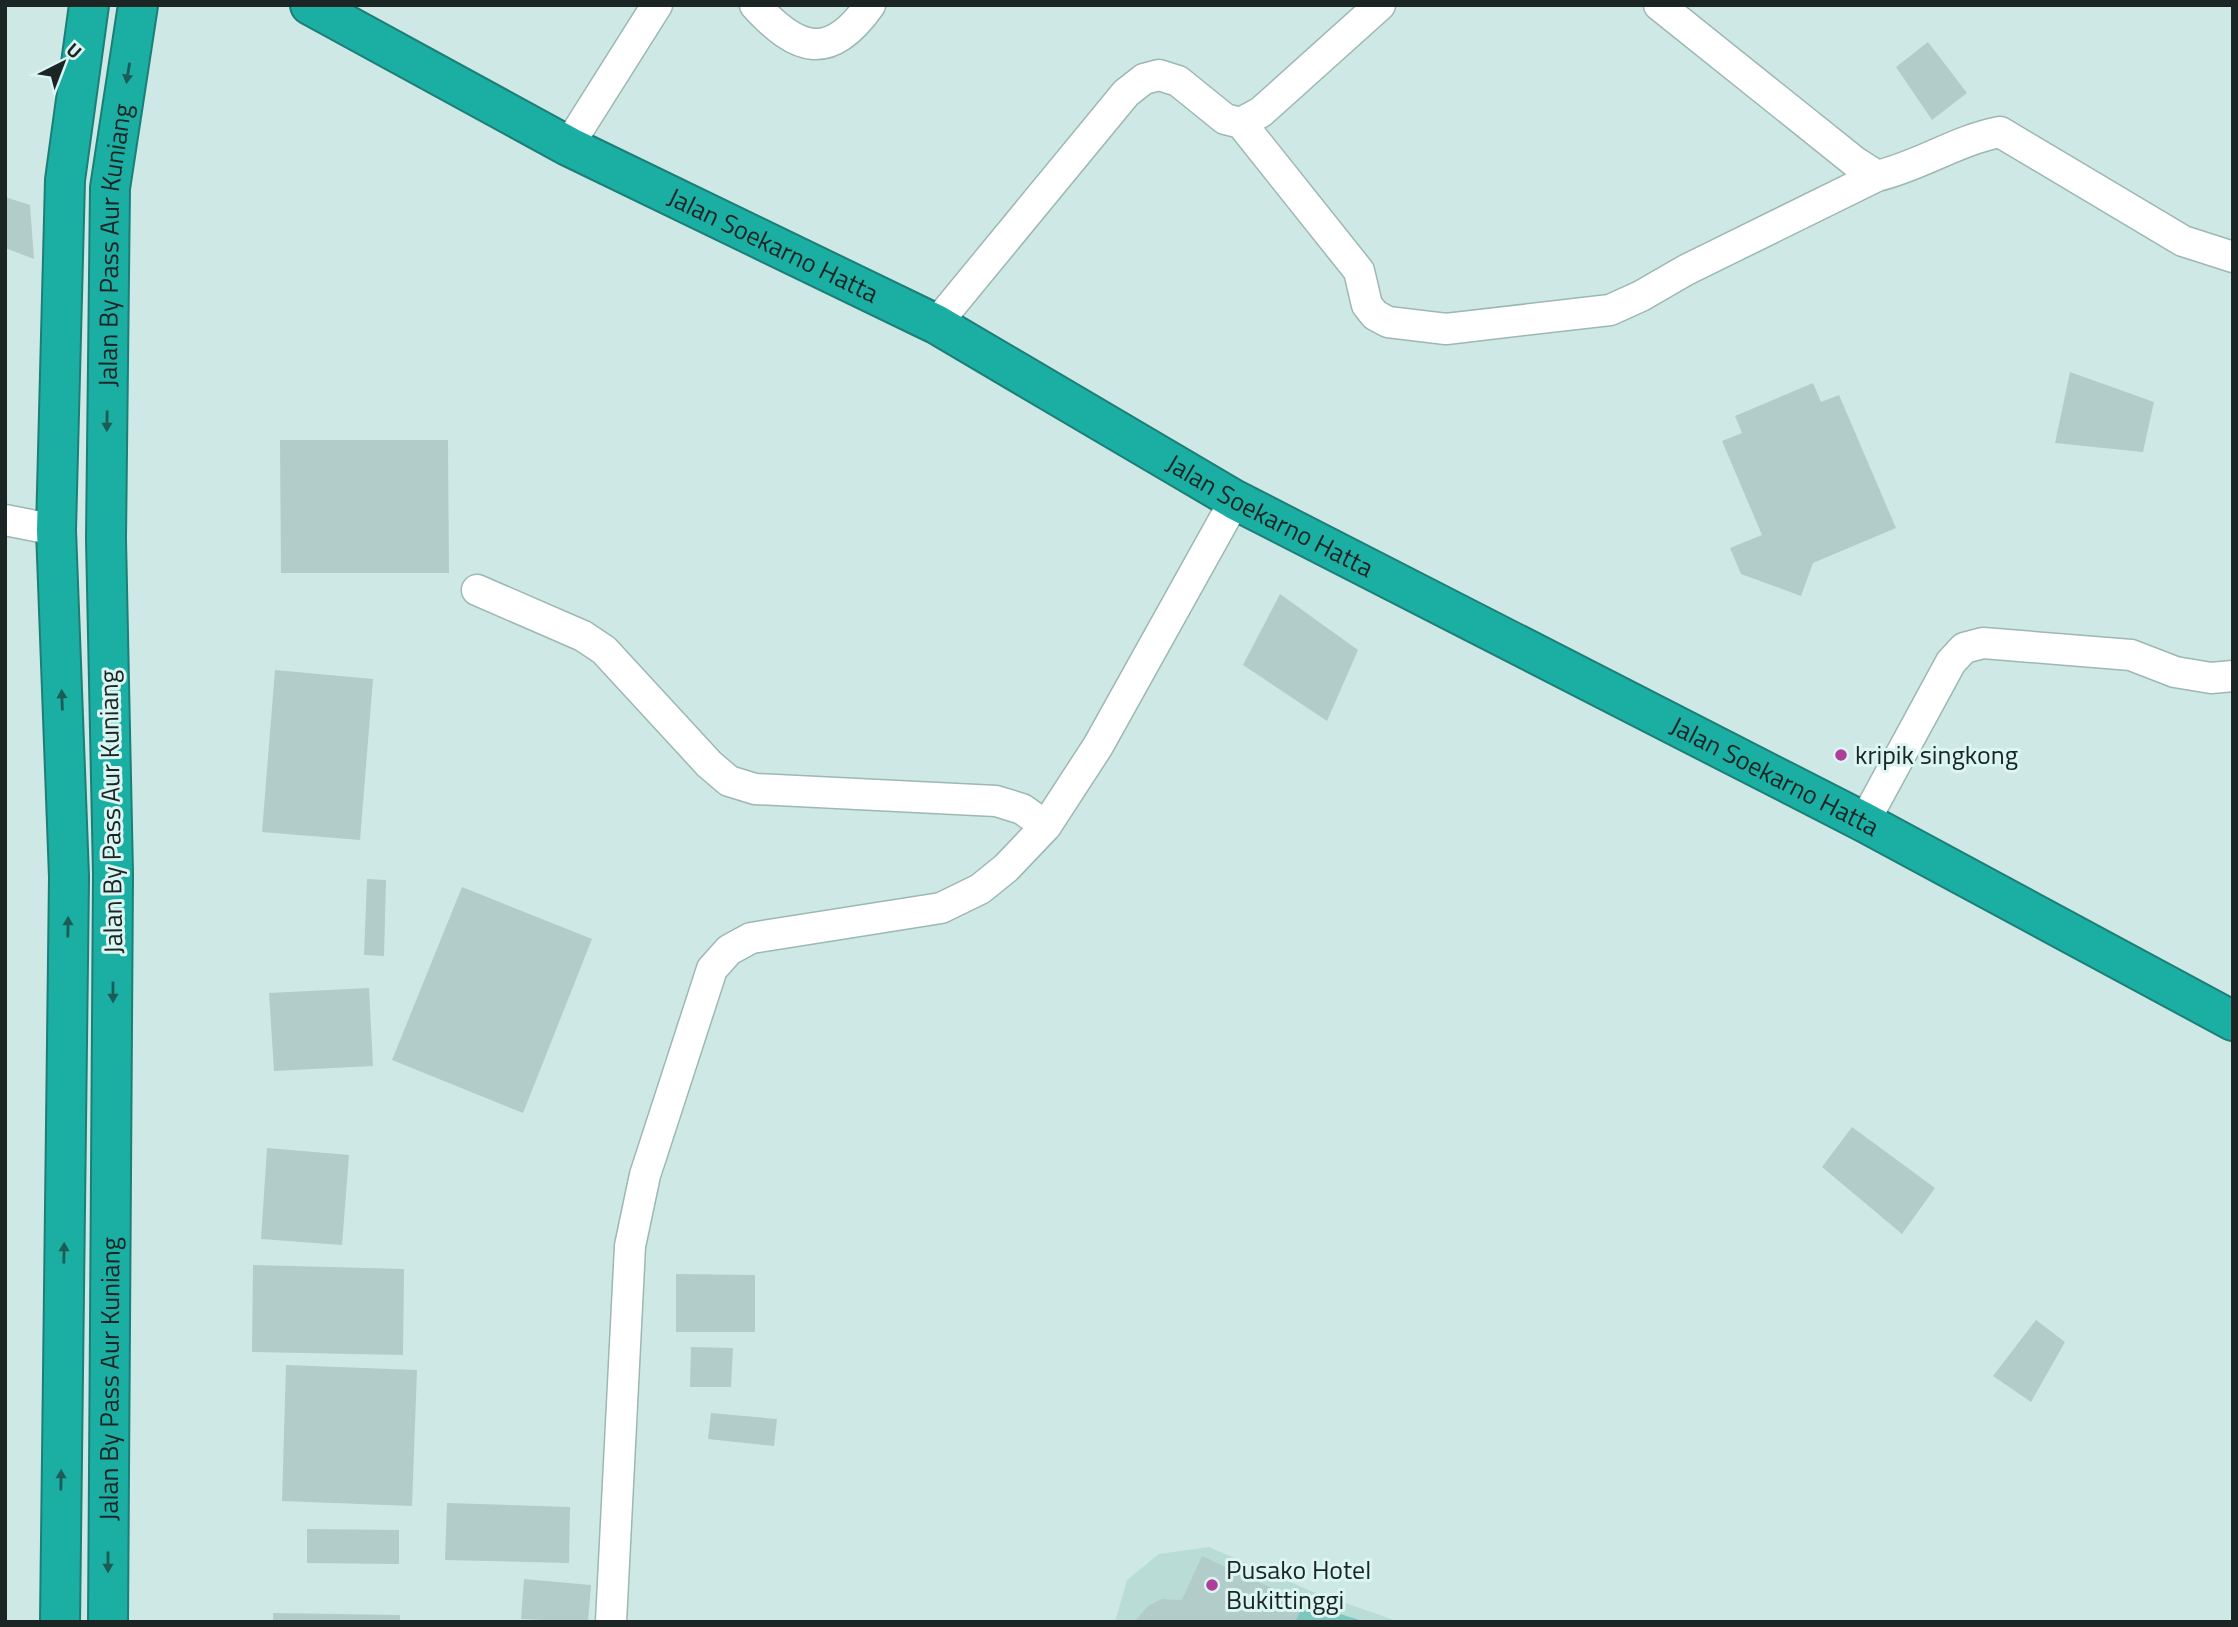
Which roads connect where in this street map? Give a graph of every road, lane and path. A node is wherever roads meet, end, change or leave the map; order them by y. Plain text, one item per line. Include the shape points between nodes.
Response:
1 (89, 5) edge
2 (138, 5) edge
3 (310, 5) edge
4 (657, 5) edge
5 (755, 5) edge
6 (870, 5) edge
7 (1380, 5) edge
8 (1659, 5) edge
9 (1241, 123) junction
10 (568, 146) junction
11 (1877, 176) junction
12 (2233, 257) edge
13 (936, 324) junction
14 (1235, 500) junction
15 (5, 520) edge
16 (56, 530) junction
17 (477, 590) dead end
18 (2233, 676) edge
19 (1864, 822) junction
20 (1046, 825) junction
21 (113, 874) junction
22 (69, 877) junction
23 (2233, 1021) edge
24 (60, 1622) edge
25 (108, 1622) edge
26 (611, 1622) edge

1 - 16 highway, Jalan By Pass Aur Kuniang via 65,180
2 -> 21 highway, Jalan By Pass Aur Kuniang via 110,188 106,539
3 - 10 highway, Jalan Soekarno Hatta
4 - 10 street
5 - 6 street via 771,23 814,45 832,43 846,34
7 - 9 street via 1261,112
8 - 11 street
9 - 11 street via 1359,271 1367,305 1375,315 1388,322 1446,329 1610,310
9 - 13 street via 1225,119 1178,81 1158,75 1144,79 1126,93
10 - 13 highway, Jalan Soekarno Hatta
11 - 12 street via 2000,132 2183,241
13 - 14 highway, Jalan Soekarno Hatta
14 - 19 highway, Jalan Soekarno Hatta
14 - 20 street via 1098,746
15 - 16 street
22 -> 16 highway, Jalan By Pass Aur Kuniang
17 - 20 street via 583,636 604,650 729,781 755,789 996,801 1022,809
18 - 19 street via 2211,678 2175,672 2131,655 1983,643 1964,648 1951,662
19 - 23 highway, Jalan Soekarno Hatta
20 - 26 street via 980,889 942,908 751,938 729,950 712,969 645,1175 630,1246
21 - 22 highway
21 -> 25 highway, Jalan By Pass Aur Kuniang
24 -> 22 highway, Jalan By Pass Aur Kuniang

